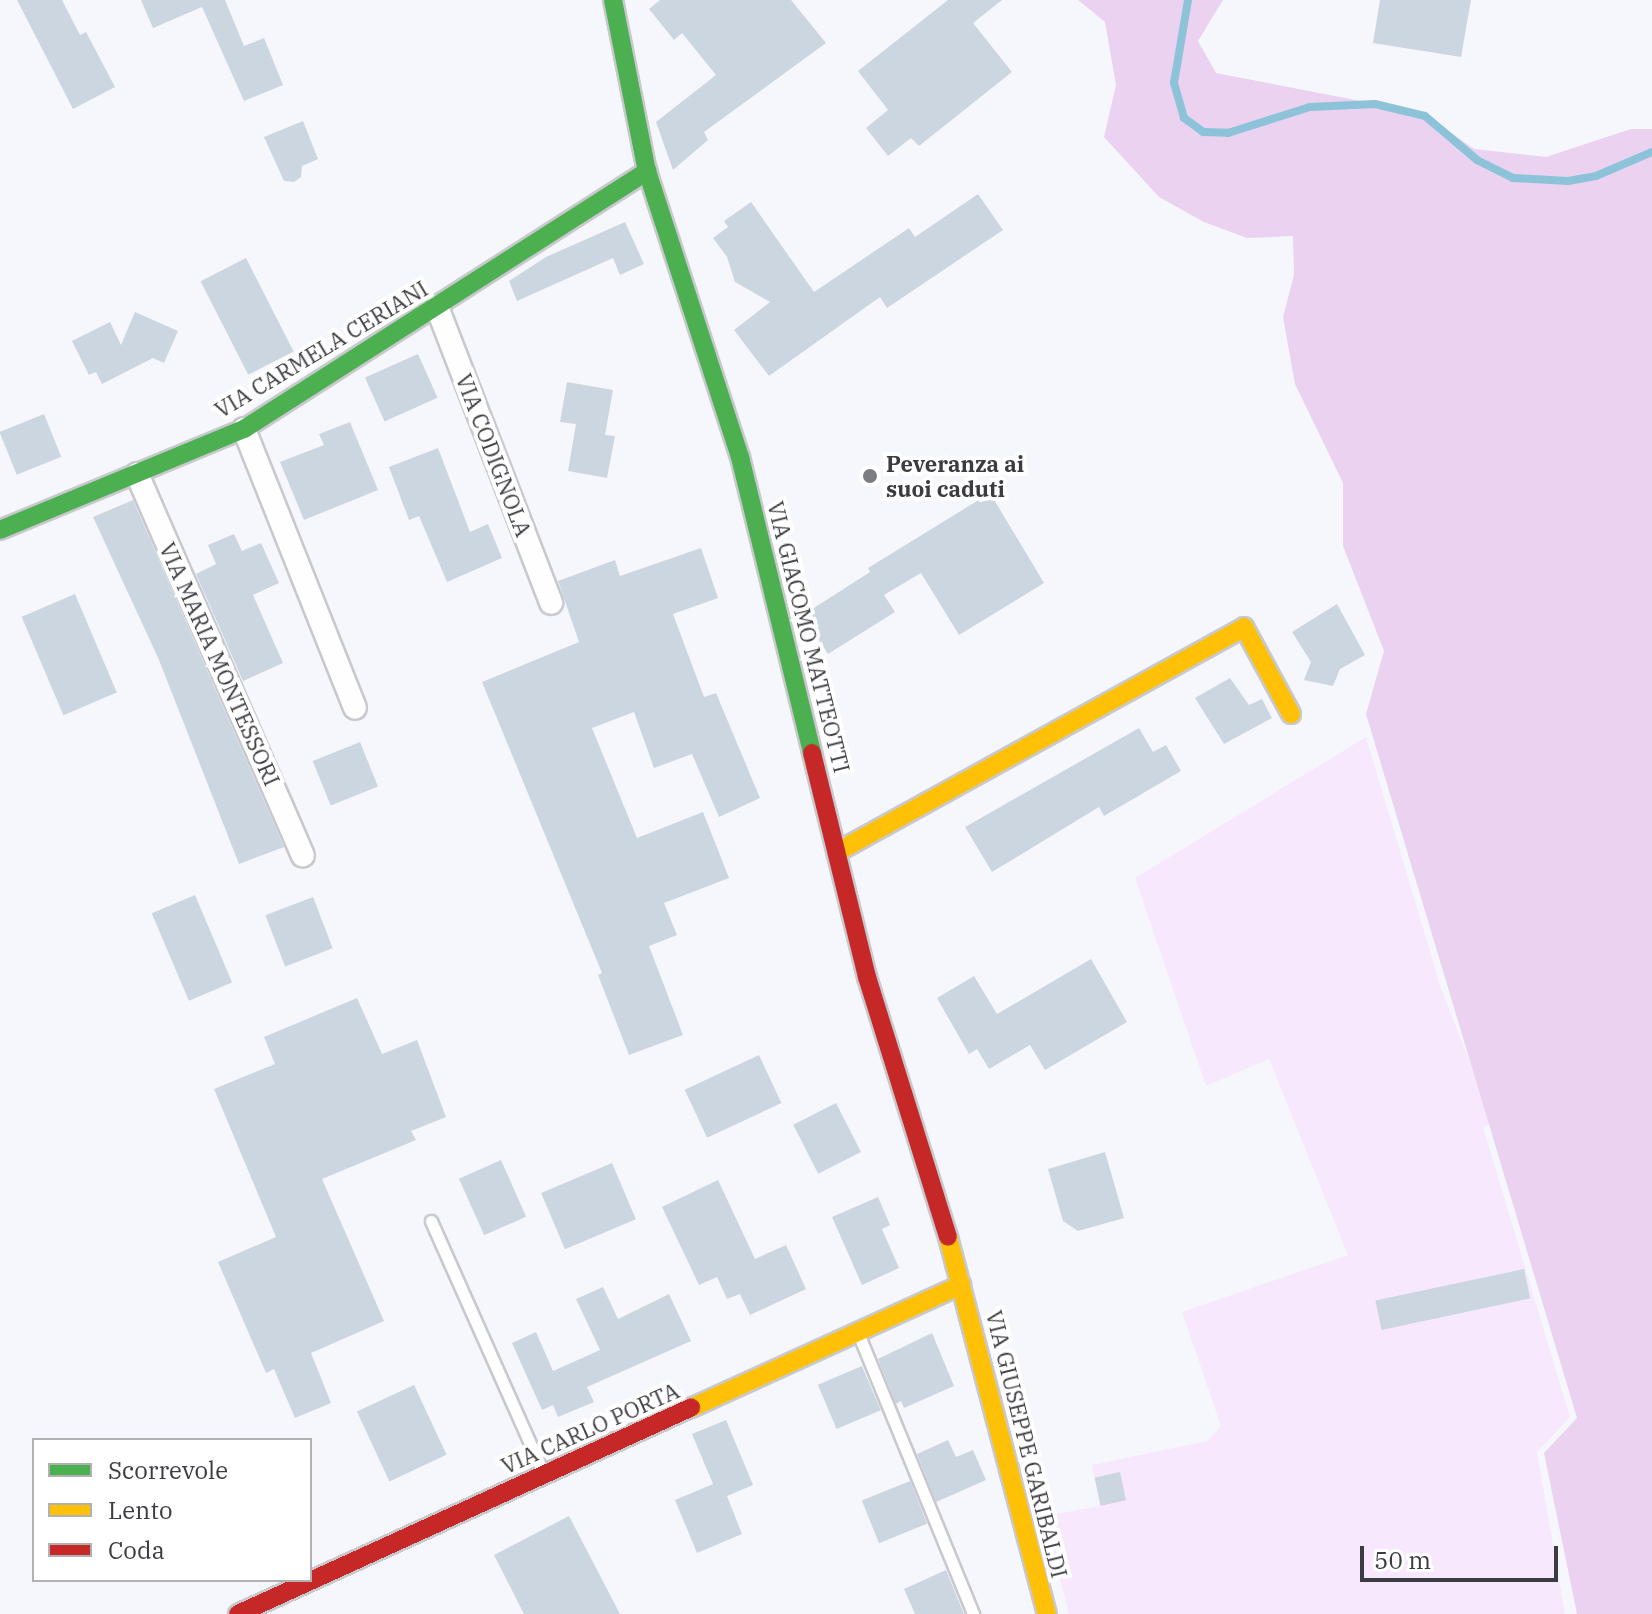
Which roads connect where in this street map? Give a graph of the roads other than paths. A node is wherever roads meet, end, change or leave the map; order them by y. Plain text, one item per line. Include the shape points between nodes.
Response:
1 (613, 0) edge
2 (647, 171) junction
3 (437, 307) junction
4 (244, 429) junction
5 (137, 474) junction
6 (0, 530) edge
7 (551, 603) dead end
8 (355, 708) dead end
9 (1291, 714) dead end
10 (837, 852) junction
11 (303, 855) dead end
12 (431, 1221) dead end
13 (961, 1285) junction
14 (858, 1333) junction
15 (544, 1475) junction
16 (312, 1580) edge
17 (308, 1582) edge
18 (238, 1614) edge
19 (973, 1614) edge
20 (1047, 1614) edge

1 - 2 street, VIA GIACOMO MATTEOTTI
2 - 3 street, VIA CARMELA CERIANI
2 - 10 street, VIA GIACOMO MATTEOTTI via 740,457
3 - 4 street, VIA CARMELA CERIANI
3 - 7 street, VIA CODIGNOLA
4 - 5 street, VIA CARMELA CERIANI
4 - 8 street
5 - 6 street, VIA CARMELA CERIANI
5 - 11 street, VIA MARIA MONTESSORI
9 - 10 street via 1244,627
10 - 13 street, VIA GIACOMO MATTEOTTI via 867,977
12 - 15 lane
13 - 14 street, VIA CARLO PORTA
13 - 20 street, VIA GIUSEPPE GARIBALDI
14 - 15 street, VIA CARLO PORTA
14 - 19 lane
15 - 16 street, VIA CARLO PORTA
17 - 18 street, VIA CARLO PORTA

